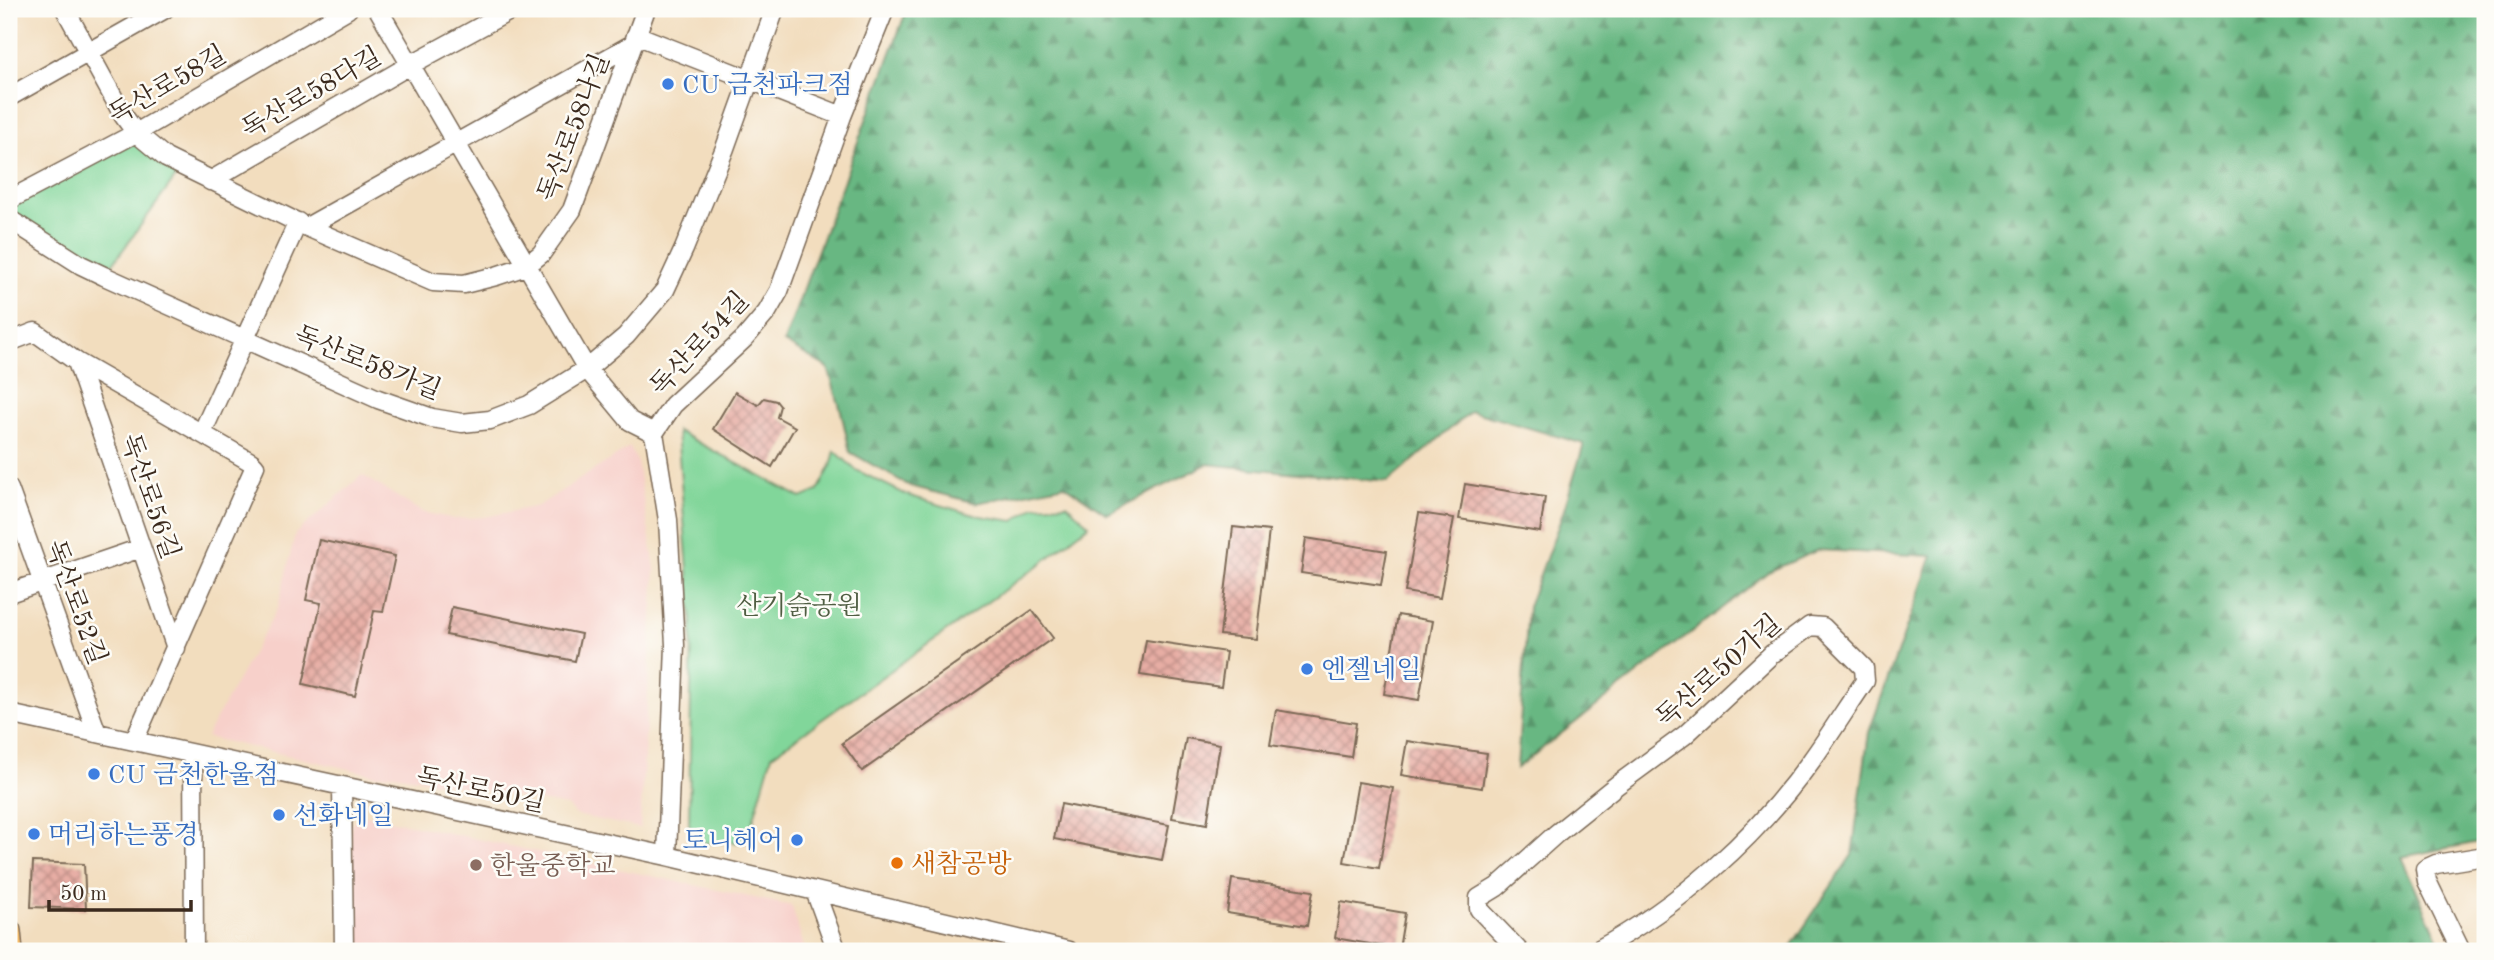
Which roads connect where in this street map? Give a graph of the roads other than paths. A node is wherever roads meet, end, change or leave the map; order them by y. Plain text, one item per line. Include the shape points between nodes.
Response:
1 (65, 9) edge
2 (165, 9) edge
3 (348, 9) edge
4 (378, 9) edge
5 (513, 9) edge
6 (646, 9) edge
7 (775, 9) edge
8 (885, 9) edge
9 (635, 40) junction
10 (89, 52) junction
11 (410, 65) junction
12 (749, 80) junction
13 (9, 97) edge
14 (842, 117) junction
15 (136, 133) junction
16 (455, 142) junction
17 (210, 181) junction
18 (9, 200) edge
19 (9, 219) edge
20 (303, 225) junction
21 (526, 266) junction
22 (244, 340) junction
23 (9, 342) edge
24 (77, 362) junction
25 (587, 369) junction
26 (202, 433) junction
27 (654, 433) junction
28 (9, 489) edge
29 (141, 548) junction
30 (42, 582) junction
31 (9, 593) edge
32 (176, 648) junction
33 (9, 714) edge
34 (97, 733) junction
35 (134, 741) junction
36 (192, 754) junction
37 (342, 786) junction
38 (667, 856) junction
39 (2485, 856) edge
40 (815, 891) junction
41 (9, 931) edge
42 (11, 951) edge
43 (194, 951) edge
44 (344, 951) edge
45 (837, 951) edge
46 (1069, 951) edge
47 (1519, 951) edge
48 (1596, 951) edge
49 (2461, 951) edge

1 - 10 street, 독산로58나길
2 - 10 street
3 - 15 street, 독산로58길
4 - 11 street
5 - 11 street, 독산로58다길
6 - 9 street, 독산로58나길
7 - 12 street, 독산로58가길
8 - 14 street, 독산로54길
9 - 12 street, 독산로58나길
9 - 16 street
9 - 21 street, 독산로58나길 via 572,210 541,254
10 - 13 street
10 - 15 street, 독산로58나길
11 - 16 street
11 - 17 street, 독산로58다길
12 - 14 street
12 - 25 street, 독산로58가길 via 665,290 626,336
14 - 27 street, 독산로54길 via 779,291 767,312 746,338 673,405
15 - 17 street, 독산로58나길 via 166,158
15 - 18 street, 독산로58길
16 - 20 street
16 - 21 street
17 - 20 street, 독산로58나길
19 - 22 street, 독산로58가길 via 82,265
20 - 21 street, 독산로58나길 via 433,282 464,284
20 - 22 street
21 - 25 street
22 - 25 street, 독산로58가길 via 378,399 432,418 462,422 490,420 528,405
22 - 26 street
23 - 24 street, 독산로56길 via 35,332
24 - 26 street, 독산로56길
24 - 29 street, 독산로56길
25 - 27 street via 630,421
26 - 32 street, 독산로56길 via 255,466
27 - 38 street, 독산로54길 via 668,520 675,645
28 - 30 street, 독산로52길
29 - 30 street
29 - 32 street, 독산로56길
30 - 31 street
30 - 34 street, 독산로52길
32 - 35 street
33 - 34 street, 독산로50길
34 - 35 street, 독산로50길
35 - 36 street, 독산로50길
36 - 37 street, 독산로50길
36 - 43 street
37 - 38 street, 독산로50길
37 - 44 street
38 - 40 street, 독산로50길
39 - 49 street via 2425,869
40 - 45 street
40 - 46 street, 독산로50길
41 - 42 main road
47 - 48 street, 독산로50가길 via 1479,909 1479,898 1685,734 1772,654 1810,626 1823,627 1864,668 1865,681 1810,762 1745,839 1706,876 1663,911

